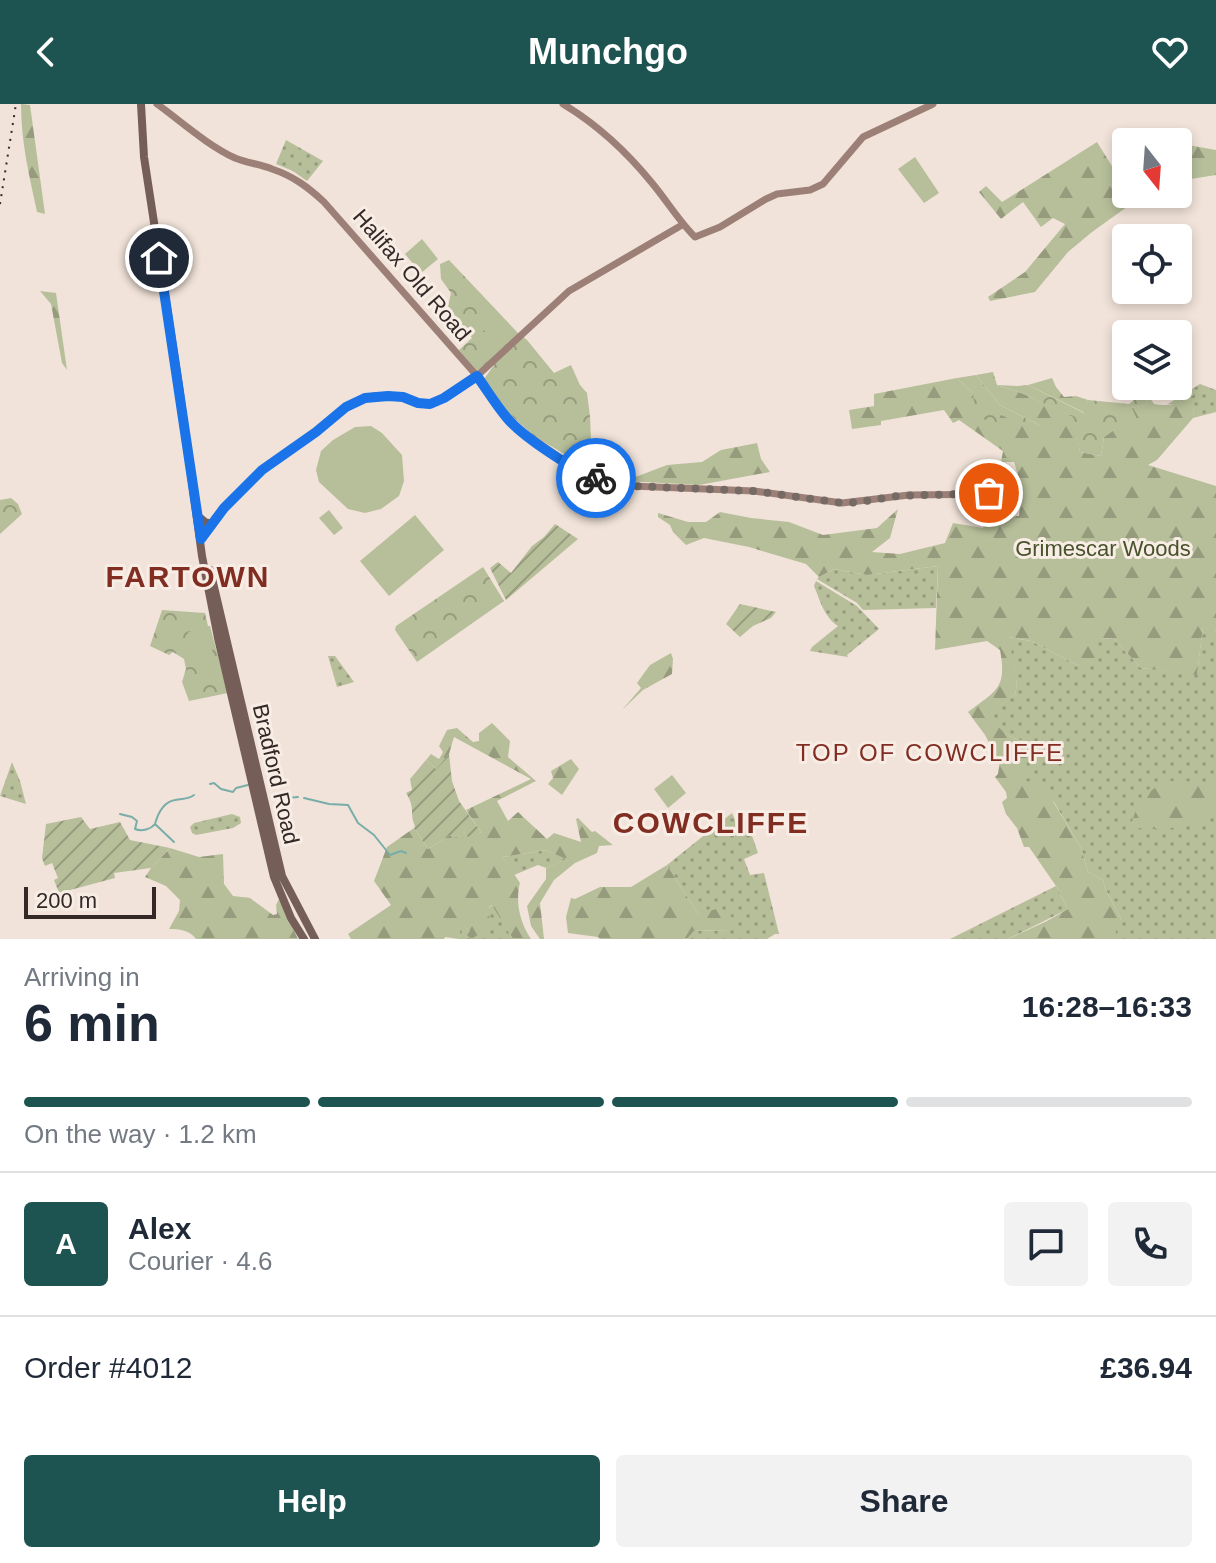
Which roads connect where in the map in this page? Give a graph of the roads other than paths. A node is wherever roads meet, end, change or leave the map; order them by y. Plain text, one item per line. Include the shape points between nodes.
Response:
1 (141, 104) edge
2 (157, 104) edge
3 (563, 104) edge
4 (933, 104) edge
5 (682, 225) junction
6 (477, 376) junction
7 (1007, 494) dead end
8 (197, 515) junction
9 (212, 524) junction
10 (201, 539) junction
11 (304, 939) edge
12 (315, 939) edge

1 - 8 main road via 144,157
2 - 6 street, Halifax Old Road via 236,158 306,186
3 - 5 street via 616,143
4 - 5 street via 863,137 823,184 760,201 695,237
5 - 6 street via 569,291
6 - 7 street, Halifax Old Road via 525,435 607,483 754,491 842,503
6 - 9 street via 430,404 388,396 346,407 262,470
8 - 9 main road
8 - 10 main road
9 - 10 street
10 - 11 main road via 218,638 274,877
10 - 12 main road, Bradford Road via 282,876

